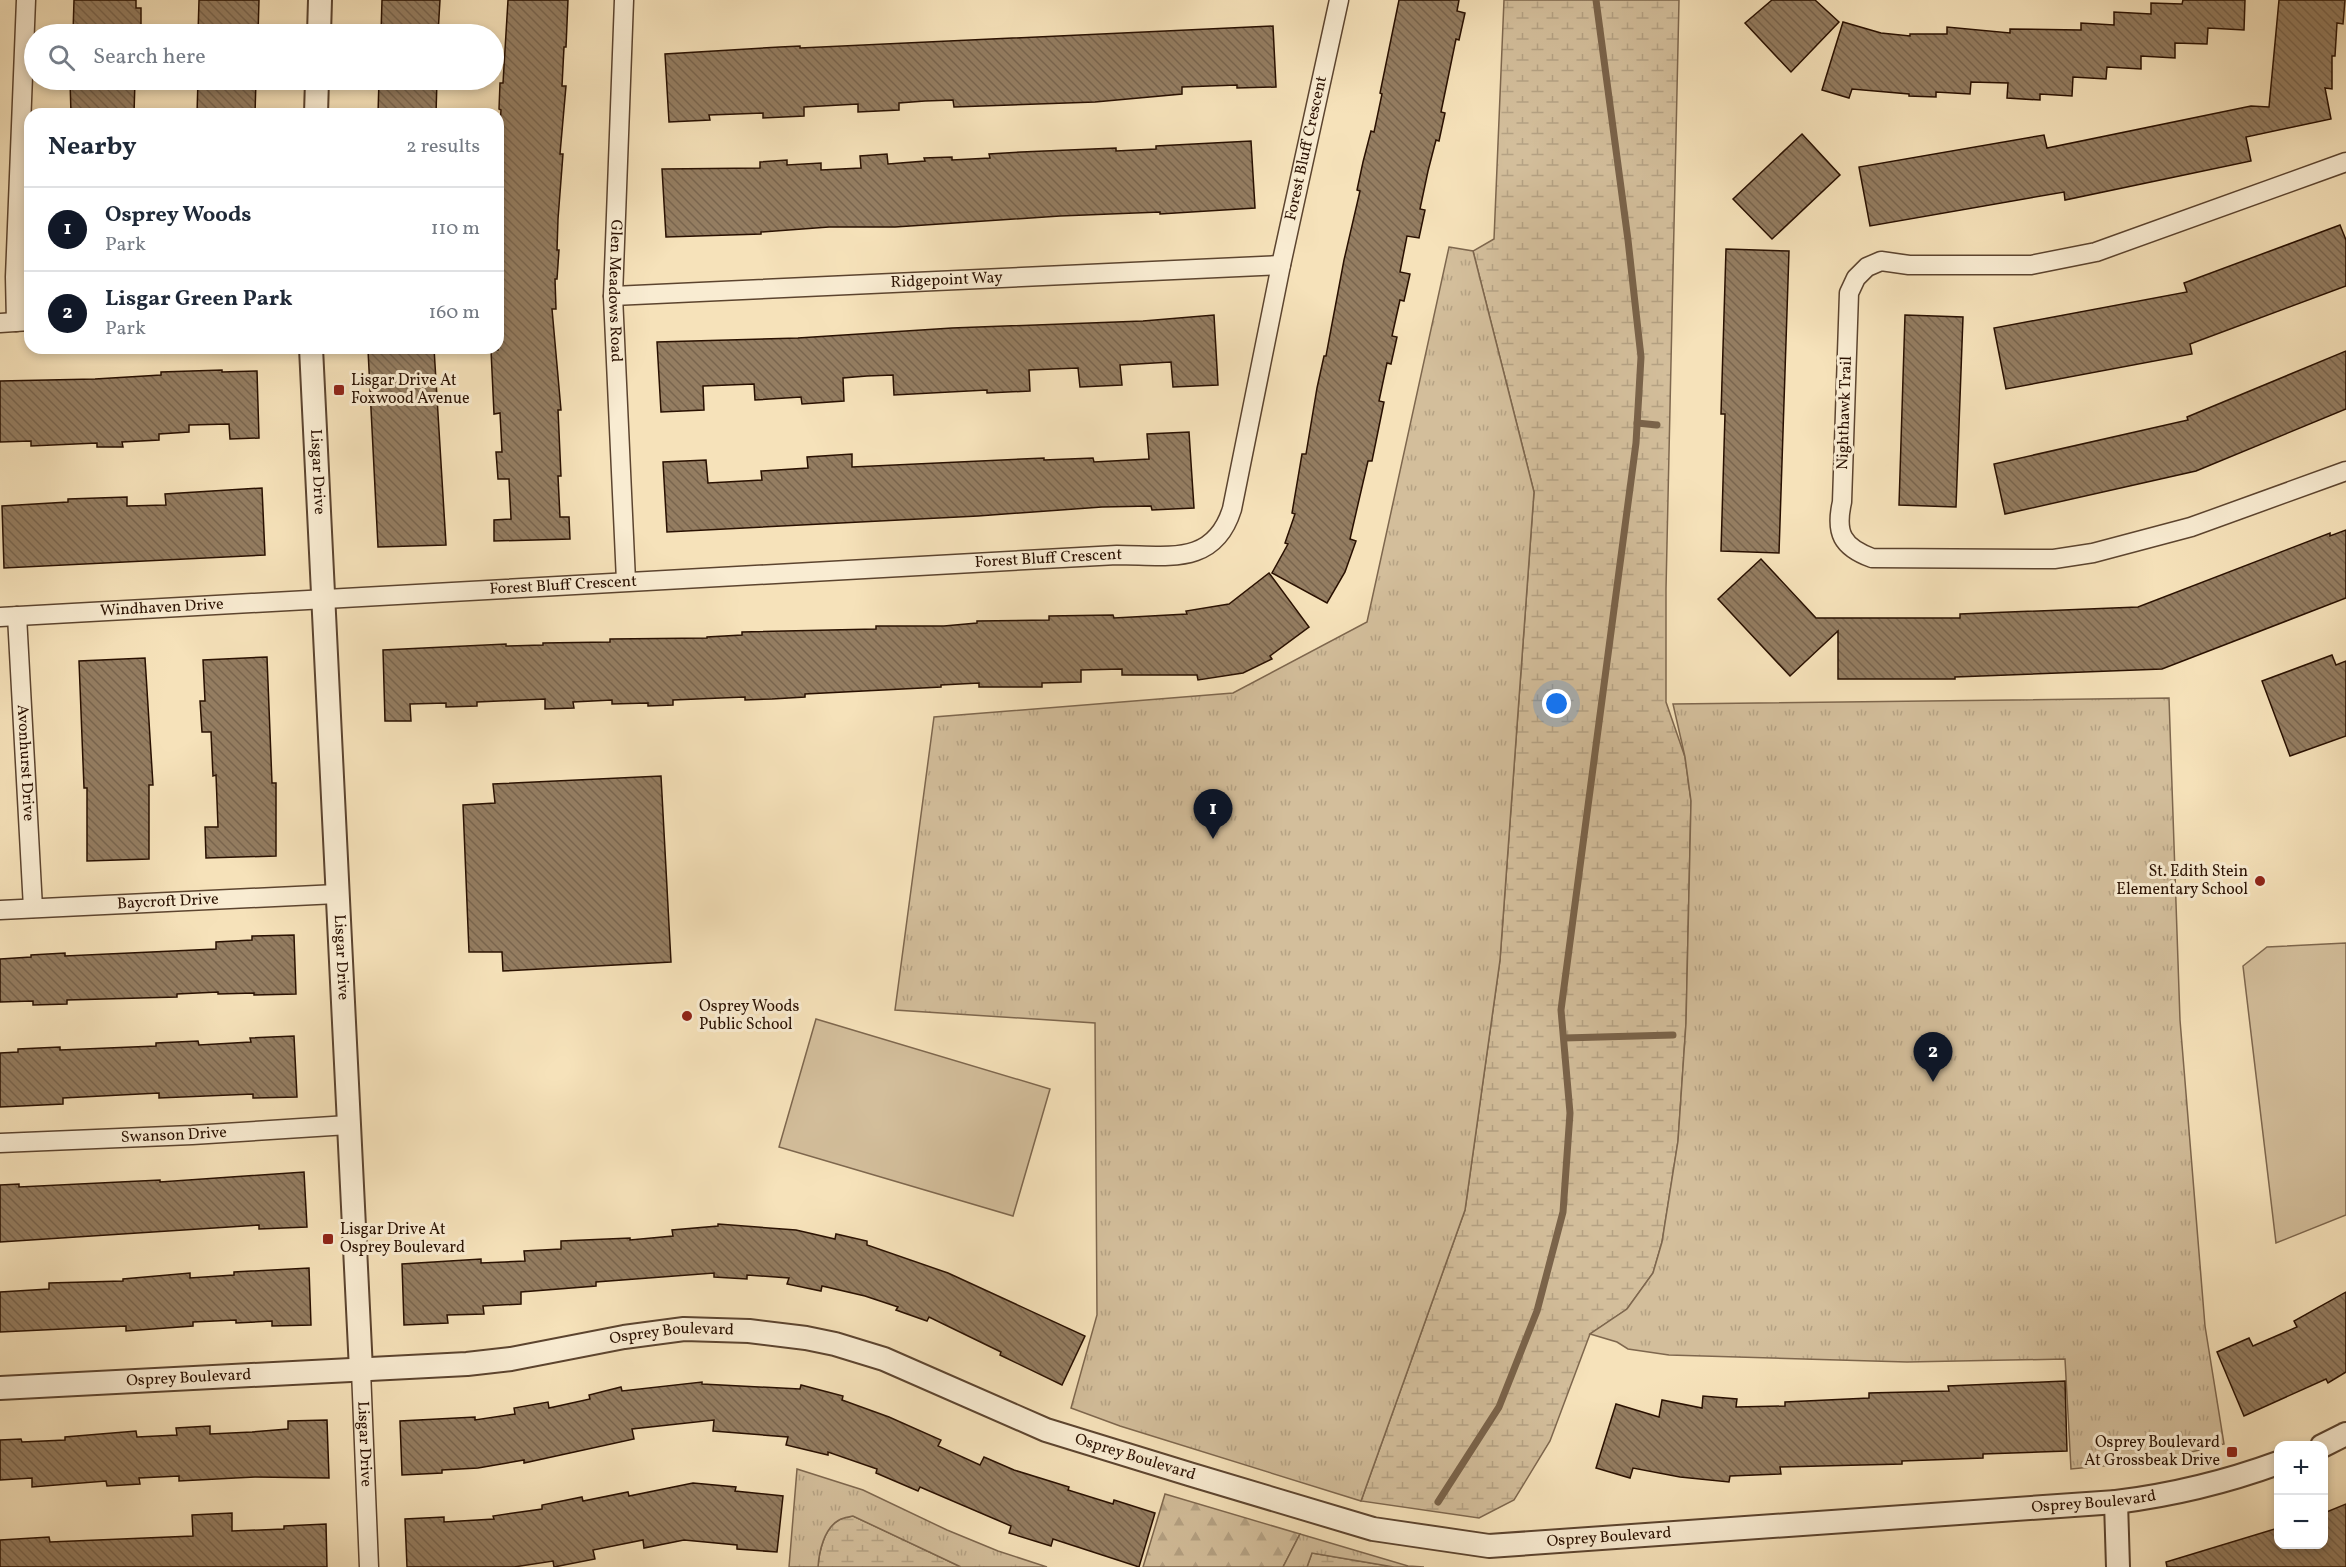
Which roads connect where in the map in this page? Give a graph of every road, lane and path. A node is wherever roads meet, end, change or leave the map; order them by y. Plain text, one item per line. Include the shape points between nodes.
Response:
1 (26, 0) edge
2 (320, 0) edge
3 (624, 0) edge
4 (1339, 0) edge
5 (25, 24) edge
6 (319, 24) edge
7 (24, 50) edge
8 (317, 90) edge
9 (316, 108) edge
10 (2346, 162) edge
11 (1281, 265) junction
12 (613, 296) junction
13 (15, 322) edge
14 (310, 354) edge
15 (2346, 471) edge
16 (626, 581) junction
17 (322, 599) junction
18 (9, 616) edge
19 (337, 894) junction
20 (33, 908) junction
21 (0, 910) edge
22 (348, 1125) junction
23 (0, 1143) edge
24 (362, 1370) junction
25 (0, 1388) edge
26 (2346, 1434) edge
27 (2328, 1443) edge
28 (2274, 1463) edge
29 (2116, 1503) junction
30 (369, 1567) edge
31 (2118, 1567) edge

1 - 5 street
2 - 6 street
3 - 12 street, Glen Meadows Road
4 - 11 street, Forest Bluff Crescent
7 - 13 street
8 - 9 street
10 - 15 street, Nighthawk Trail via 2064,260 2031,265 1909,265 1881,261 1867,267 1849,293 1842,502 1838,520 1847,545 1872,558 2054,559 2161,536
11 - 12 street, Ridgepoint Way
11 - 16 street, Forest Bluff Crescent via 1228,524 1219,538 1199,551
12 - 16 street, Glen Meadows Road
14 - 17 street, Lisgar Drive
16 - 17 street, Forest Bluff Crescent
17 - 18 street, Windhaven Drive
17 - 19 street, Lisgar Drive
18 - 20 street, Avonhurst Drive
19 - 20 street, Baycroft Drive
19 - 22 street, Lisgar Drive
20 - 21 street, Baycroft Drive
22 - 23 street, Swanson Drive
22 - 24 street, Lisgar Drive
24 - 25 street, Osprey Boulevard
24 - 29 street, Osprey Boulevard via 511,1359 684,1329 806,1338 884,1359 1046,1430 1373,1529 1489,1546
24 - 30 street, Lisgar Drive
26 - 27 street
28 - 29 street, Osprey Boulevard via 2199,1488
29 - 31 street

